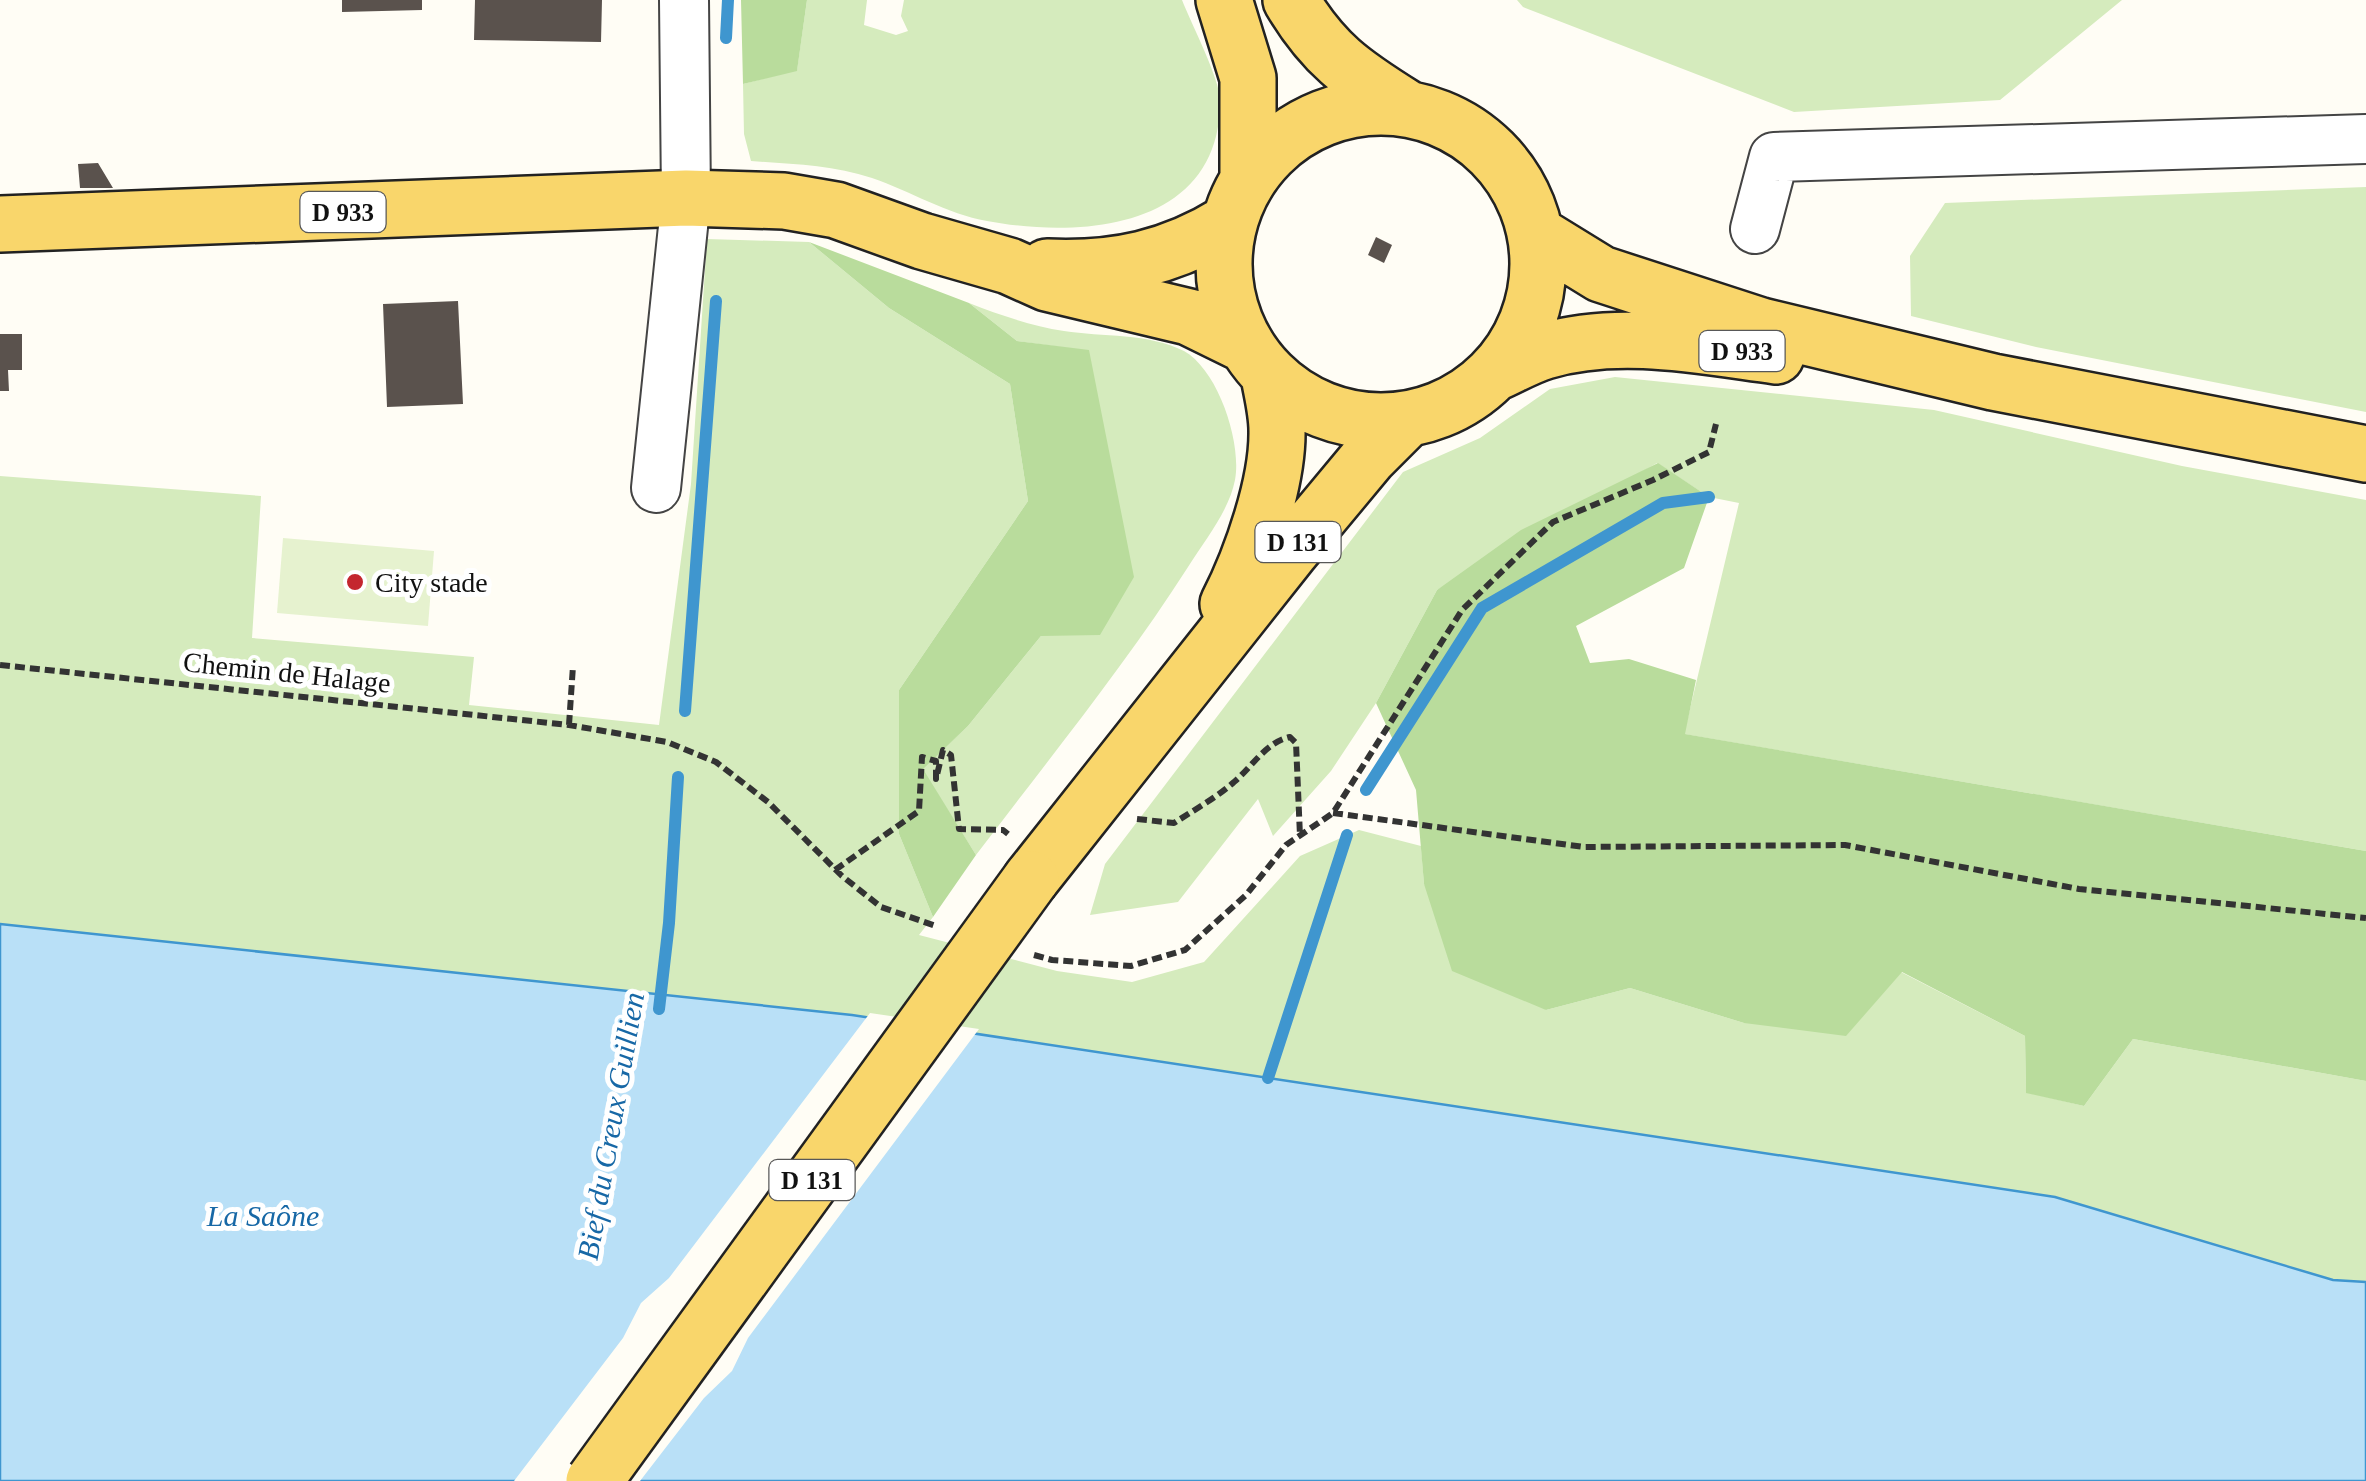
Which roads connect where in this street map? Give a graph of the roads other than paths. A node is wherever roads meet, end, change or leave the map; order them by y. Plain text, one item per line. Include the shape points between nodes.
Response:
1 (684, 0) edge
2 (1224, 0) edge
3 (1291, 0) edge
4 (1405, 107) junction
5 (2366, 139) edge
6 (686, 198) junction
7 (1238, 200) junction
8 (0, 224) edge
9 (1755, 230) dead end
10 (1536, 234) junction
11 (1008, 266) junction
12 (1258, 360) junction
13 (1494, 373) junction
14 (1993, 382) junction
15 (1406, 420) junction
16 (2366, 454) edge
17 (656, 488) dead end
18 (1196, 669) junction
19 (594, 1481) edge

1 - 6 street
2 - 7 main road via 1248,78
3 - 4 main road via 1312,34 1350,73
4 - 7 main road via 1360,107 1316,120 1278,144
4 - 10 main road via 1451,121 1490,149 1520,188
5 - 9 street via 1774,157
6 - 8 main road, D 933
6 - 11 main road, D 933 via 836,210
6 - 17 street
7 - 11 main road, D 933 via 1192,245 1137,261
7 - 12 main road via 1224,264 1229,306
10 - 13 main road via 1538,284 1523,332
10 - 14 main road, D 933 via 1601,274 1761,326
11 - 12 main road, D 933 via 1047,283 1188,316
12 - 15 main road via 1298,399 1332,414
12 - 18 main road, D 131 via 1277,430 1271,482 1238,584
13 - 14 main road, D 933 via 1544,352 1658,341
13 - 15 main road via 1469,395
14 - 16 main road, D 933
15 - 18 main road, D 131 via 1368,457
18 - 19 main road, D 131, bridge via 1022,858

